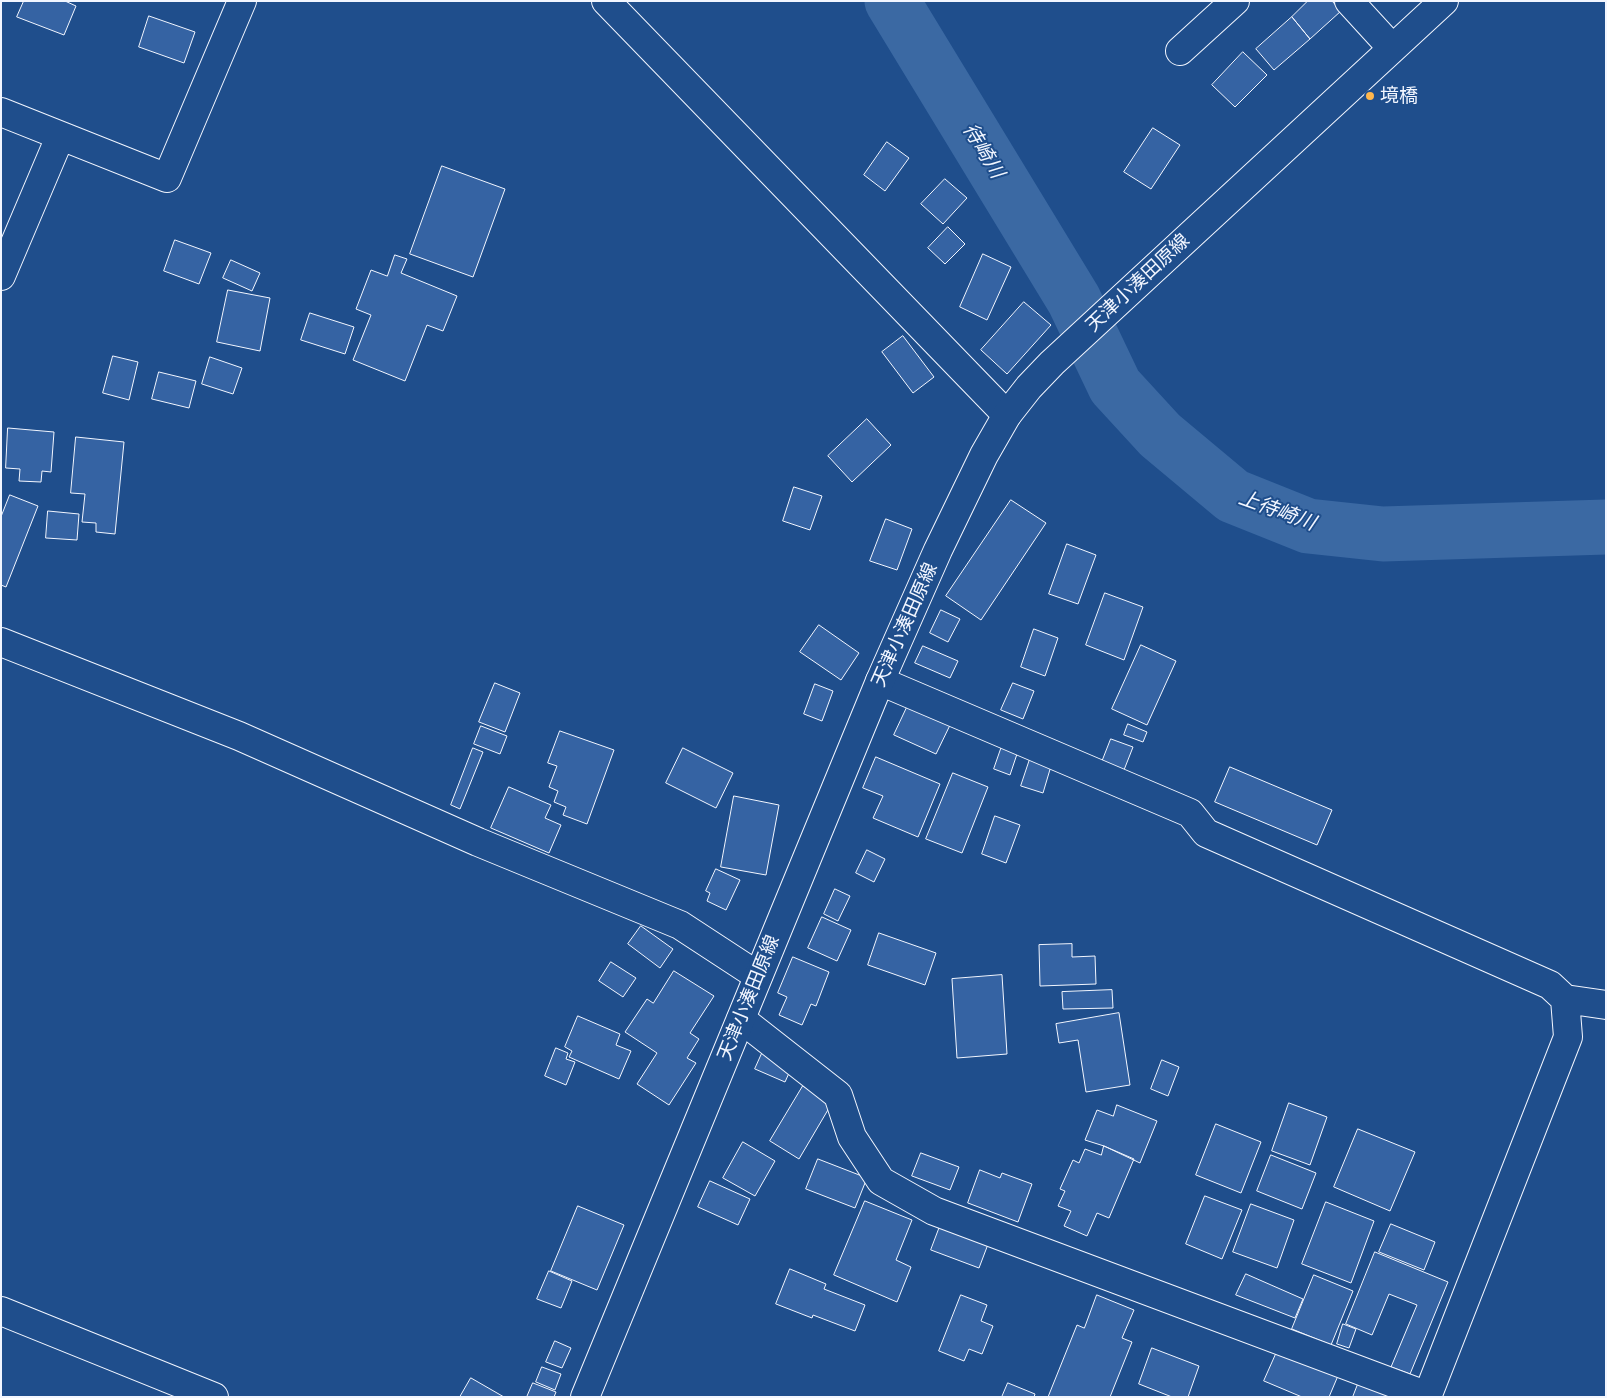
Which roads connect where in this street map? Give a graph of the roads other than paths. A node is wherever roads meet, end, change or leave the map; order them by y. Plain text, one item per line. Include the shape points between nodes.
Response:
1 (242, 1) edge
2 (606, 1) edge
3 (1235, 1) edge
4 (1349, 1) edge
5 (1444, 1) edge
6 (1392, 48) junction
7 (1180, 51) dead end
8 (1, 112) edge
9 (60, 137) junction
10 (1, 276) edge
11 (1007, 414) junction
12 (1, 642) edge
13 (880, 681) junction
14 (758, 976) junction
15 (1565, 999) junction
16 (1606, 1005) edge
17 (741, 1019) junction
18 (1, 1311) edge
19 (1428, 1396) edge
20 (214, 1397) edge
21 (585, 1397) edge

1 - 9 street via 167,178
2 - 11 street
3 - 7 street
4 - 6 street
5 - 6 street, 天津小湊田原線
6 - 11 street, 天津小湊田原線 via 1052,363
8 - 9 street
9 - 10 street
11 - 13 street, 天津小湊田原線 via 942,541
12 - 14 street via 238,736 478,842 680,925
13 - 14 street, 天津小湊田原線
13 - 15 street via 1190,813 1206,833 1550,985
14 - 17 street, 天津小湊田原線
15 - 16 street
15 - 19 street via 1568,1037
17 - 19 street via 838,1095 852,1137 881,1181 934,1211
17 - 21 street, 天津小湊田原線
18 - 20 street

